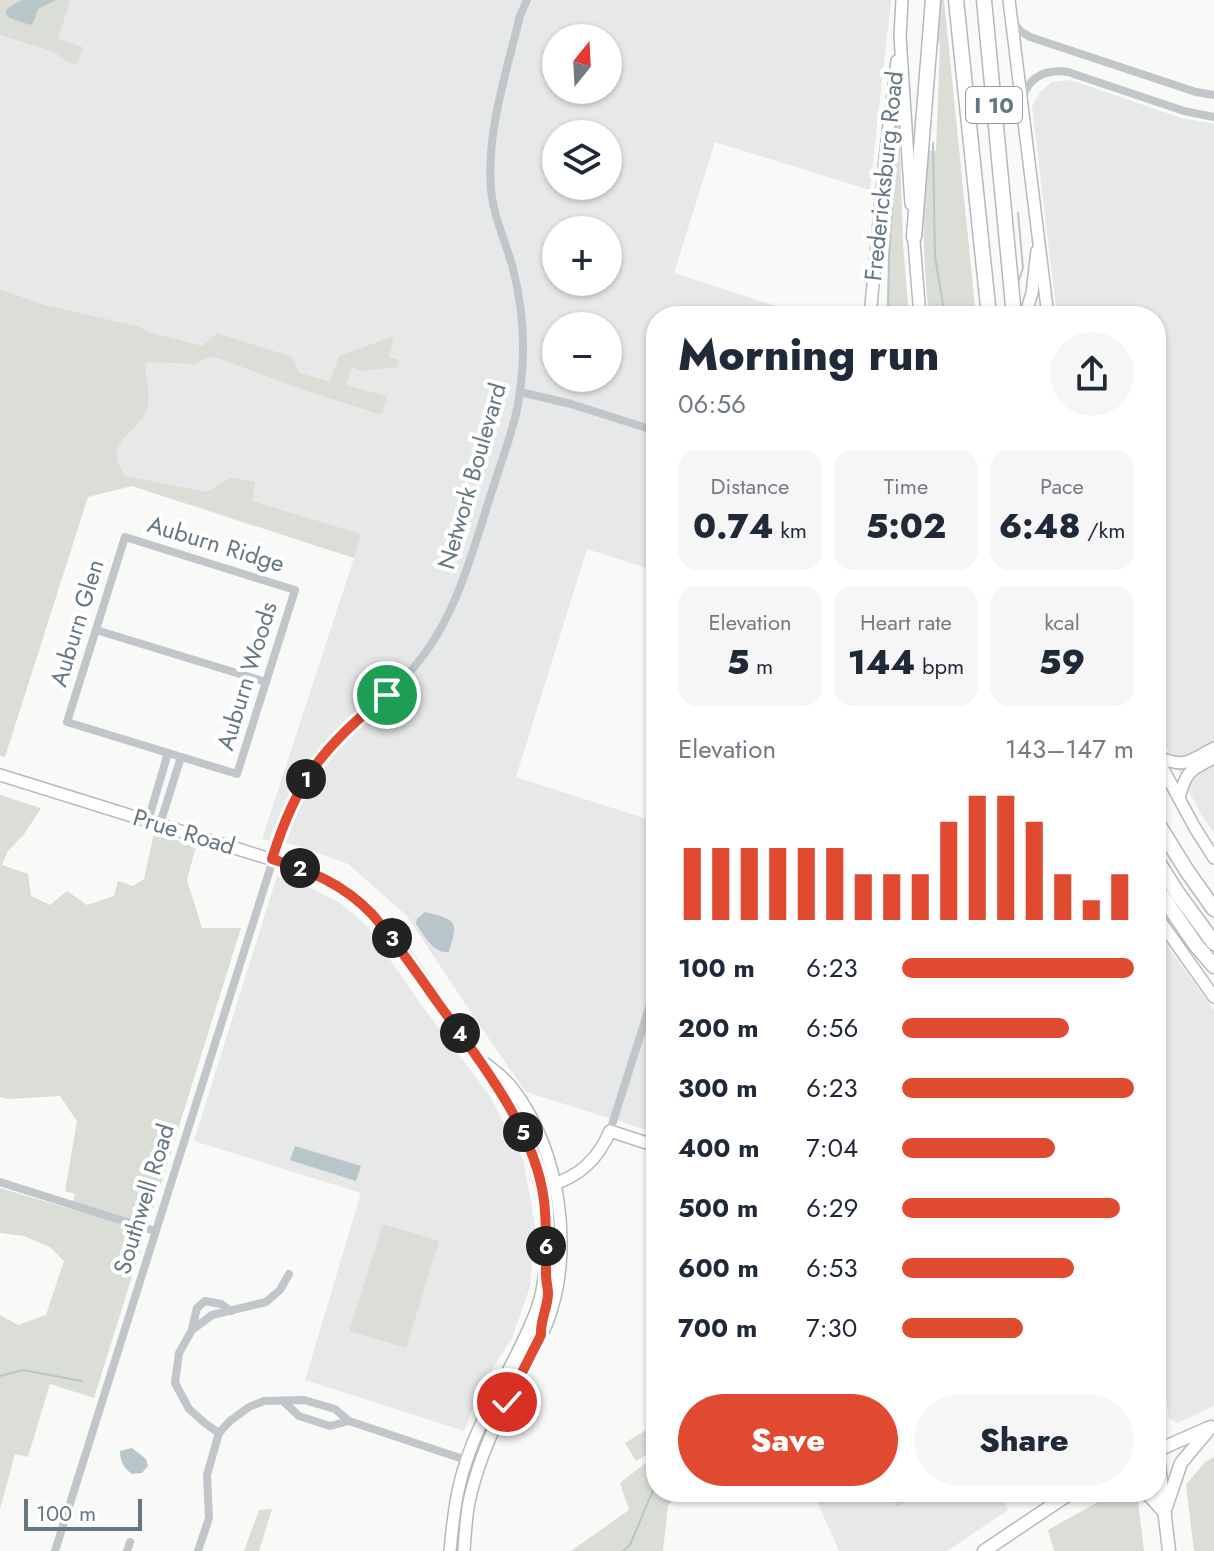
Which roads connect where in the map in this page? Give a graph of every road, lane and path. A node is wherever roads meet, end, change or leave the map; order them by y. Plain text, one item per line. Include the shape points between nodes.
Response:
1 (527, 0) edge
2 (902, 0) edge
3 (933, 0) edge
4 (956, 0) edge
5 (984, 0) edge
6 (1009, 0) edge
7 (1010, 17) junction
8 (900, 36) junction
9 (1214, 95) edge
10 (1021, 101) junction
11 (1214, 117) edge
12 (914, 237) junction
13 (1039, 239) junction
14 (871, 306) edge
15 (919, 306) edge
16 (988, 306) edge
17 (1013, 306) edge
18 (1028, 306) edge
19 (1047, 306) edge
20 (520, 392) junction
21 (646, 428) edge
22 (125, 537) joint
23 (295, 590) joint
24 (96, 630) junction
25 (266, 682) junction
26 (1214, 748) edge
27 (168, 753) junction
28 (181, 757) junction
29 (1214, 758) edge
30 (1166, 760) edge
31 (1166, 774) edge
32 (0, 775) edge
33 (160, 782) junction
34 (171, 786) junction
35 (1179, 798) junction
36 (154, 822) junction
37 (1166, 837) edge
38 (1214, 858) edge
39 (272, 859) junction
40 (1166, 875) edge
41 (1166, 902) edge
42 (1214, 909) edge
43 (1166, 929) edge
44 (1214, 943) edge
45 (1214, 966) edge
46 (1214, 997) edge
47 (646, 1018) edge
48 (477, 1056) junction
49 (610, 1131) junction
50 (646, 1143) edge
51 (0, 1182) edge
52 (555, 1183) junction
53 (542, 1187) junction
54 (155, 1231) junction
55 (289, 1274) dead end
56 (545, 1280) junction
57 (231, 1311) junction
58 (192, 1330) junction
59 (541, 1335) junction
60 (498, 1390) junction
61 (283, 1401) junction
62 (311, 1402) junction
63 (507, 1402) junction
64 (306, 1418) junction
65 (349, 1421) junction
66 (1212, 1426) edge
67 (219, 1433) junction
68 (1166, 1444) edge
69 (466, 1460) junction
70 (1057, 1502) edge
71 (1155, 1502) edge
72 (1164, 1502) edge
73 (1165, 1513) junction
74 (465, 1537) junction
75 (55, 1551) edge
76 (198, 1551) edge
77 (450, 1551) edge
78 (464, 1551) edge
79 (984, 1551) edge
80 (1169, 1551) edge

1 - 20 street, Network Boulevard via 496,118 491,163 493,201 520,308
2 - 8 main road
3 - 12 highway
4 - 16 highway, I 10
5 - 17 highway, I 10
6 - 7 main road
7 - 9 street via 1030,37
7 - 10 main road
8 - 12 main road
8 - 14 main road, Fredericksburg Road
10 - 11 street via 1038,75 1055,70
10 - 13 main road
12 - 15 main road
13 - 18 main road
13 - 19 main road
20 - 21 street
20 - 39 street, Network Boulevard via 466,575 448,616 416,665 314,765 288,812
22 - 23 street, Auburn Ridge
22 - 24 street, Auburn Glen
23 - 25 street, Auburn Woods
24 - 25 street
24 - 27 street, Auburn Glen via 67,722
25 - 28 street, Auburn Woods via 237,774
26 - 30 main road via 1180,764
27 - 28 street
27 - 33 street
28 - 34 street
29 - 35 main road via 1186,776
31 - 35 main road
32 - 36 main road, Prue Road
33 - 34 street
33 - 36 street
34 - 36 street
35 - 38 main road
36 - 39 main road, Prue Road
37 - 42 highway
39 - 48 main road, Prue Road via 330,881 360,901
39 - 54 street, Southwell Road
40 - 44 highway
41 - 45 highway
43 - 46 main road
47 - 49 street
48 - 52 main road, Prue Road via 515,1091 544,1146
48 - 53 main road, Prue Road via 520,1126
49 - 50 main road
49 - 52 main road via 591,1163
51 - 54 street
52 - 53 main road
52 - 59 main road, Prue Road via 560,1266
53 - 56 main road, Prue Road
54 - 75 street, Southwell Road
55 - 57 street via 266,1302
56 - 59 main road
56 - 60 main road via 534,1316
57 - 58 street via 212,1315
57 - 58 street via 205,1301 197,1308
58 - 67 street via 179,1353 175,1383 189,1409
59 - 60 main road via 507,1387
59 - 63 main road
60 - 69 main road
61 - 62 street
61 - 64 street
61 - 67 street via 249,1407
62 - 64 street
62 - 65 street via 335,1409
63 - 69 main road via 498,1408 477,1452
63 - 74 main road via 480,1464
64 - 65 street via 330,1426
65 - 69 street
66 - 68 main road
66 - 73 main road via 1181,1463
67 - 76 street via 207,1475 209,1518
69 - 74 main road via 471,1475
69 - 77 main road
70 - 79 main road
71 - 73 main road
72 - 73 main road
73 - 80 main road
74 - 78 main road

